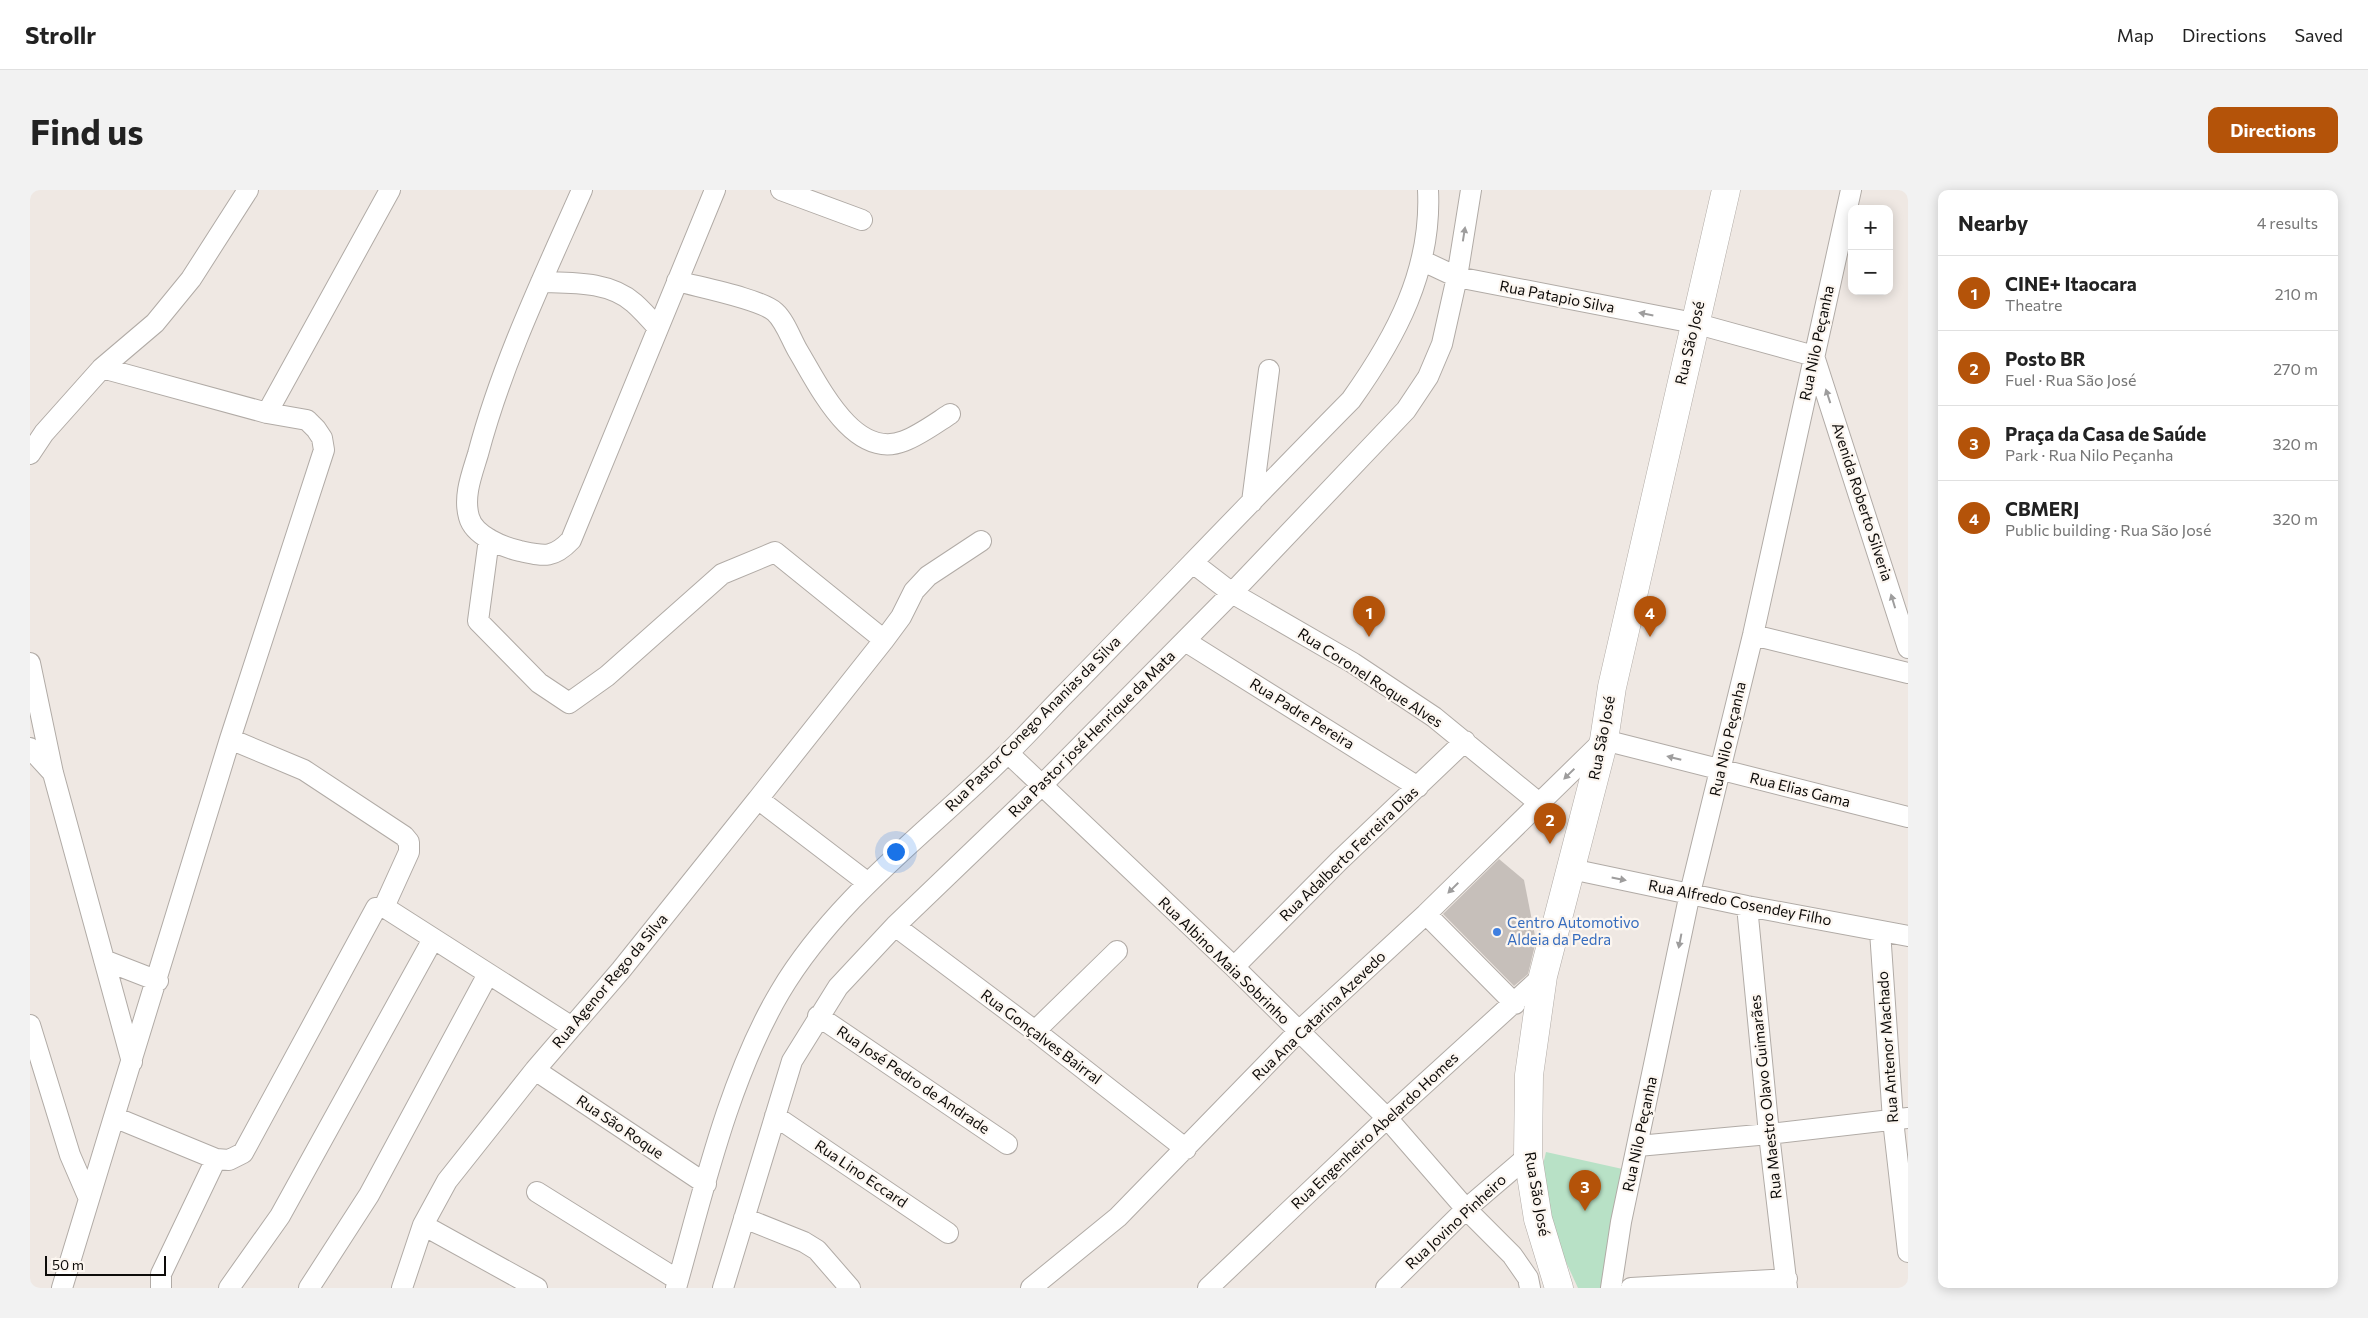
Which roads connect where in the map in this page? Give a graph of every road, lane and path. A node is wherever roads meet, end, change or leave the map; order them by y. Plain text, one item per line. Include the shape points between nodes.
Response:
1 (248, 190) edge
2 (390, 190) edge
3 (582, 190) edge
4 (715, 190) edge
5 (781, 190) edge
6 (1428, 190) edge
7 (1471, 190) edge
8 (1726, 190) edge
9 (1851, 190) edge
10 (862, 220) dead end
11 (1422, 261) junction
12 (1457, 277) junction
13 (677, 281) junction
14 (541, 282) junction
15 (1694, 324) junction
16 (658, 328) junction
17 (1814, 356) junction
18 (102, 368) junction
19 (1269, 370) dead end
20 (267, 413) junction
21 (950, 414) dead end
22 (30, 454) edge
23 (1252, 502) junction
24 (489, 539) junction
25 (981, 541) dead end
26 (1193, 564) junction
27 (1232, 593) junction
28 (1753, 635) junction
29 (884, 640) junction
30 (1185, 641) junction
31 (1908, 648) edge
32 (30, 663) edge
33 (1908, 673) edge
34 (230, 739) junction
35 (1604, 740) junction
36 (1465, 741) junction
37 (30, 748) edge
38 (1008, 753) junction
39 (1721, 770) junction
40 (53, 773) junction
41 (1043, 784) junction
42 (1418, 788) junction
43 (758, 799) junction
44 (1539, 803) junction
45 (1908, 817) edge
46 (1571, 869) junction
47 (868, 883) junction
48 (1690, 893) junction
49 (1747, 906) junction
50 (384, 907) junction
51 (1426, 914) junction
52 (895, 926) junction
53 (1880, 931) junction
54 (1908, 936) edge
55 (433, 939) junction
56 (1117, 951) dead end
57 (104, 960) junction
58 (1234, 967) junction
59 (488, 974) junction
60 (1543, 976) junction
61 (158, 981) junction
62 (1515, 1004) junction
63 (818, 1016) junction
64 (30, 1026) edge
65 (572, 1027) junction
66 (1035, 1032) junction
67 (1298, 1032) junction
68 (132, 1062) junction
69 (535, 1070) junction
70 (775, 1116) junction
71 (114, 1117) junction
72 (1386, 1118) junction
73 (1900, 1119) edge
74 (1769, 1134) junction
75 (1007, 1144) dead end
76 (1638, 1146) junction
77 (1186, 1149) junction
78 (1528, 1156) junction
79 (216, 1159) junction
80 (706, 1184) junction
81 (537, 1192) dead end
82 (89, 1199) junction
83 (1466, 1210) junction
84 (744, 1218) junction
85 (423, 1225) junction
86 (948, 1233) dead end
87 (1908, 1252) edge
88 (1787, 1283) edge
89 (677, 1284) edge
90 (62, 1288) edge
91 (161, 1288) edge
92 (229, 1288) edge
93 (309, 1288) edge
94 (402, 1288) edge
95 (537, 1288) edge
96 (723, 1288) edge
97 (850, 1288) edge
98 (1031, 1288) edge
99 (1208, 1288) edge
100 (1386, 1288) edge
101 (1530, 1288) edge
102 (1559, 1288) edge
103 (1610, 1288) edge
104 (1631, 1288) edge

1 - 18 street via 185,286 155,323
2 - 20 street
3 - 14 street
4 - 13 street
5 - 10 street
6 - 11 street, Rua Pastor Conego Ananias da Silva via 1429,230
12 -> 7 street, Rua Pastor josé Henrique da Mata
8 - 15 main road, Rua São José
9 - 17 street, Rua Nilo Peçanha
11 - 12 street, Rua Patapio Silva
11 - 23 street, Rua Pastor Conego Ananias da Silva via 1386,350 1351,400
15 -> 12 street, Rua Patapio Silva
12 - 27 street, Rua Pastor josé Henrique da Mata via 1442,344 1428,377 1411,402
13 - 16 street
13 - 21 street via 774,310 816,381 844,421 862,438 875,444 905,441
14 - 16 street via 576,283 614,290 632,302
14 - 24 street via 491,405 468,490 469,518 475,528
15 - 17 street, Rua Patapio Silva
15 - 35 main road, Rua São José via 1612,687
16 - 24 street via 571,540 562,550 551,555 539,555 512,549
17 - 28 street, Rua Nilo Peçanha
31 -> 17 street, Avenida Roberto Silveria
18 - 20 street
18 - 22 street via 44,433
19 - 23 street
20 - 34 street via 306,420 322,438 324,450
23 - 26 street, Rua Pastor Conego Ananias da Silva
24 - 29 street via 478,621 539,683 568,703 606,676 722,574 775,552
25 - 29 street, Rua Agenor Rego da Silva via 928,576 914,591
26 - 27 street, Rua Coronel Roque Alves
26 - 38 street, Rua Pastor Conego Ananias da Silva
27 - 30 street, Rua Pastor josé Henrique da Mata
27 - 36 street, Rua Coronel Roque Alves via 1353,663 1434,716
28 - 33 street
28 - 39 street, Rua Nilo Peçanha
29 - 43 street, Rua Agenor Rego da Silva
30 - 41 street, Rua Pastor josé Henrique da Mata
30 - 42 street, Rua Padre Pereira
32 - 40 street
34 - 50 street via 304,770 404,836 409,842 409,852
34 - 61 street
39 -> 35 street, Rua Elias Gama
35 -> 44 street, Rua Ana Catarina Azevedo
35 - 46 main road, Rua São José
36 - 42 street, Rua Adalberto Ferreira Dias
36 - 44 street, Rua Coronel Roque Alves
37 - 40 street
38 - 41 street, Rua Albino Maia Sobrinho
38 - 47 street, Rua Pastor Conego Ananias da Silva
39 - 45 street, Rua Elias Gama
39 - 48 street, Rua Nilo Peçanha
40 - 57 street
41 - 52 street, Rua Pastor josé Henrique da Mata
41 - 58 street, Rua Albino Maia Sobrinho
42 - 58 street, Rua Adalberto Ferreira Dias via 1339,861
43 - 47 street
43 - 65 street, Rua Agenor Rego da Silva
44 -> 51 street, Rua Ana Catarina Azevedo
46 -> 48 street, Rua Alfredo Cosendey Filho
46 - 60 main road, Rua São José
47 - 80 street, Rua Pastor Conego Ananias da Silva via 804,956 781,991 733,1098
48 - 49 street, Rua Alfredo Cosendey Filho
48 -> 76 street, Rua Nilo Peçanha
49 - 53 street, Rua Alfredo Cosendey Filho
49 - 74 street, Rua Maestro Olavo Guimarães
50 - 55 street
50 - 79 street via 375,910 243,1153 229,1160
51 - 62 street
51 - 67 street, Rua Ana Catarina Azevedo
52 - 63 street, Rua Pastor josé Henrique da Mata via 838,988
52 - 66 street, Rua Gonçalves Bairral
53 - 54 street, Rua Alfredo Cosendey Filho
53 - 73 street, Rua Antenor Machado
55 - 59 street
55 - 92 street via 280,1216
56 - 66 street
57 - 61 street
57 - 68 street
58 - 67 street, Rua Albino Maia Sobrinho
59 - 65 street
59 - 93 street via 369,1195
60 - 62 street, Rua Engenheiro Abelardo Homes
60 - 78 main road, Rua São José via 1529,1075
61 - 68 street
62 - 72 street, Rua Engenheiro Abelardo Homes
63 - 70 street, Rua Pastor josé Henrique da Mata via 792,1061
63 - 75 street, Rua José Pedro de Andrade
64 - 82 street via 70,1155
65 - 69 street, Rua Agenor Rego da Silva
66 - 77 street, Rua Gonçalves Bairral
67 - 72 street, Rua Albino Maia Sobrinho
67 - 77 street, Rua Ana Catarina Azevedo
68 - 71 street
69 - 80 street, Rua São Roque
69 - 85 street, Rua Agenor Rego da Silva via 447,1181
70 - 84 street, Rua Pastor josé Henrique da Mata
70 - 86 street, Rua Lino Eccard
71 - 79 street
71 - 82 street
72 - 83 street, Rua Albino Maia Sobrinho
72 - 99 street, Rua Engenheiro Abelardo Homes
73 - 74 street
73 - 87 street, Rua Antenor Machado
74 - 76 street
74 - 88 street, Rua Maestro Olavo Guimarães
76 - 103 street, Rua Nilo Peçanha
77 - 98 street, Rua Ana Catarina Azevedo via 1118,1217
78 - 83 street, Rua Jovino Pinheiro
78 - 102 main road, Rua São José via 1538,1219
79 - 91 street via 161,1274
80 - 89 street, Rua Pastor Conego Ananias da Silva
81 - 89 street
82 - 90 street
83 - 100 street, Rua Jovino Pinheiro
83 - 101 street, Rua Albino Maia Sobrinho via 1512,1255 1528,1278
84 - 96 street, Rua Pastor josé Henrique da Mata
84 - 97 street via 817,1250
85 - 94 street, Rua Agenor Rego da Silva
85 - 95 street
88 - 104 street

